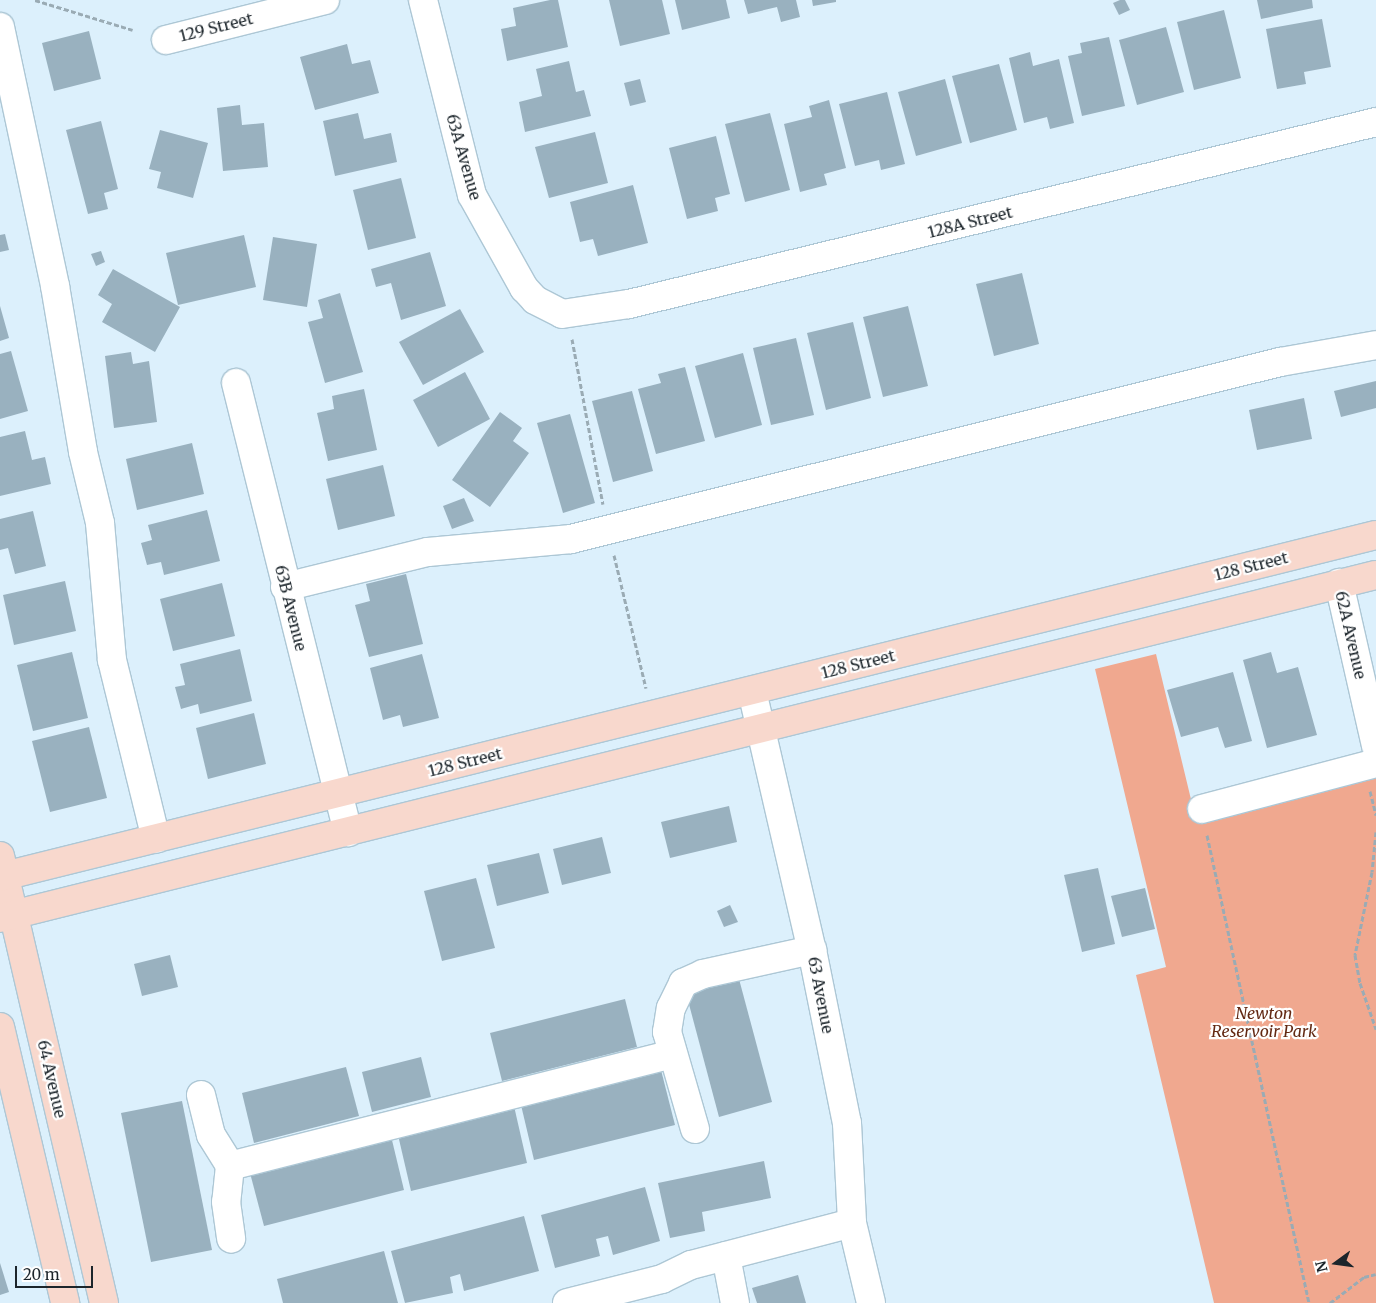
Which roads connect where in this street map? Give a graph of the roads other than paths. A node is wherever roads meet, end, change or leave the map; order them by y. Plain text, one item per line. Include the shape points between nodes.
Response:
1 (325, 0) edge
2 (423, 0) edge
3 (0, 28) edge
4 (166, 40) dead end
5 (1376, 122) edge
6 (562, 314) joint
7 (1376, 344) edge
8 (236, 383) dead end
9 (1376, 535) edge
10 (1376, 575) edge
11 (1339, 583) junction
12 (285, 588) junction
13 (752, 691) junction
14 (762, 730) junction
15 (1376, 746) edge
16 (1376, 763) edge
17 (340, 794) junction
18 (1202, 809) road end
19 (348, 832) junction
20 (156, 839) junction
21 (2, 870) edge
22 (7, 916) edge
23 (812, 950) junction
24 (0, 1028) edge
25 (672, 1054) junction
26 (201, 1095) dead end
27 (695, 1129) dead end
28 (230, 1166) junction
29 (852, 1223) junction
30 (231, 1239) dead end
31 (726, 1256) junction
32 (65, 1303) edge
33 (104, 1303) edge
34 (567, 1303) edge
35 (735, 1303) edge
36 (871, 1303) edge

1 - 4 street, 129 Street
2 - 6 street, 63A Avenue via 472,194 524,288 535,300
3 - 20 street via 55,286 83,452 100,523 112,660
5 - 6 street, 128A Street via 629,304
7 - 12 street via 1280,362 590,535 428,552
8 - 12 street, 63B Avenue
9 - 13 main road, 128 Street
10 - 11 main road
11 - 14 main road
11 - 15 street, 62A Avenue
12 - 17 street, 63B Avenue
13 - 14 street, 63 Avenue
13 - 17 main road, 128 Street
14 - 19 main road
14 - 23 street, 63 Avenue
16 - 18 street
17 - 19 street, 63B Avenue
17 - 20 main road, 128 Street
19 - 22 main road
20 - 21 main road, 128 Street
21 - 22 main road, 64 Avenue
22 - 33 main road, 64 Avenue
23 - 25 street via 703,974 683,983 671,1008 667,1032
23 - 29 street, 63 Avenue via 847,1123
24 - 32 main road
25 - 27 street
25 - 28 street
26 - 28 street via 212,1134
28 - 30 street via 226,1202
29 - 31 street
29 - 36 street, 63 Avenue
31 - 34 street via 691,1265 662,1279
31 - 35 street

